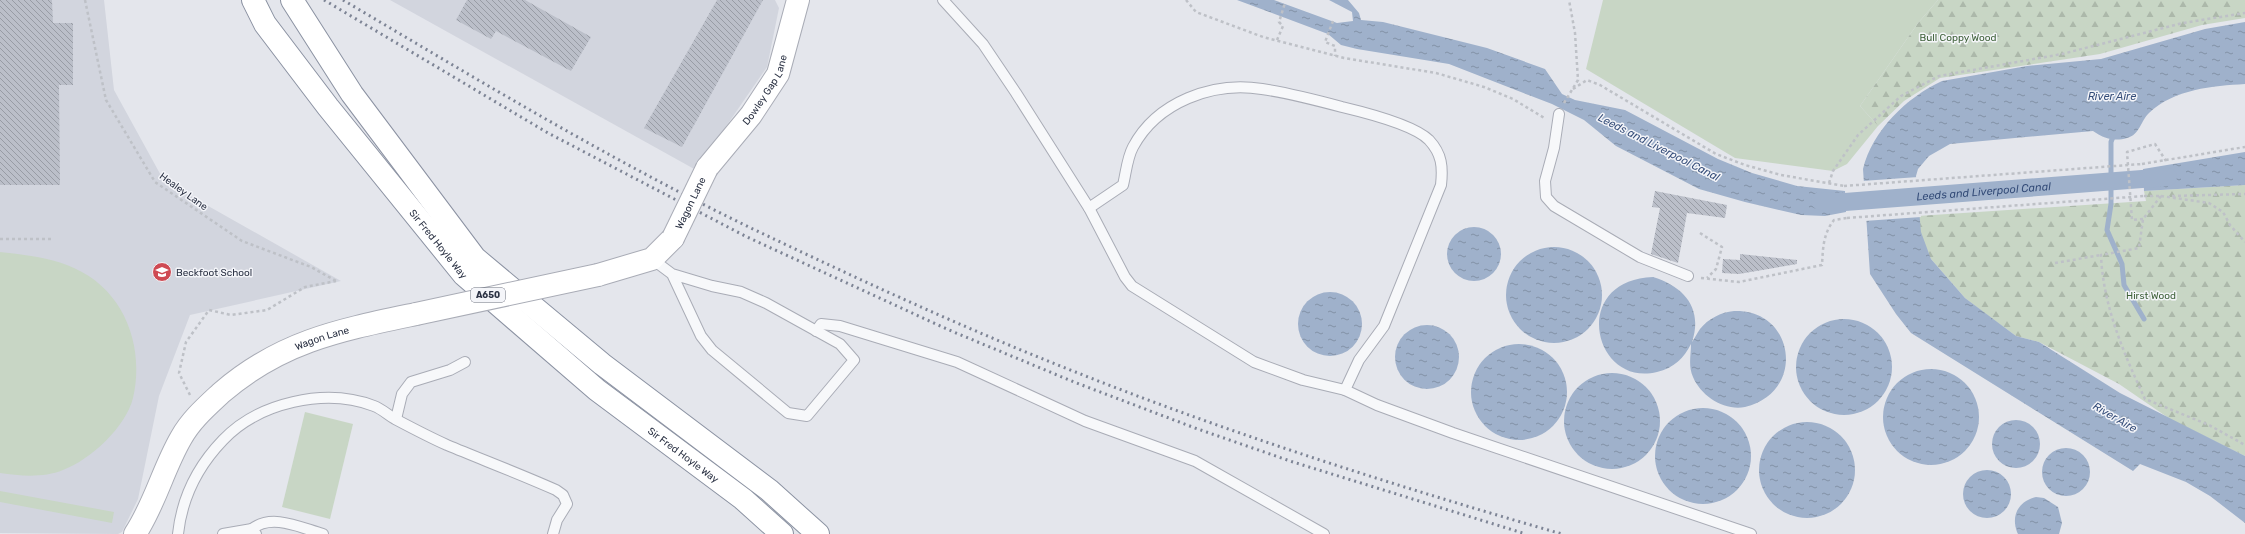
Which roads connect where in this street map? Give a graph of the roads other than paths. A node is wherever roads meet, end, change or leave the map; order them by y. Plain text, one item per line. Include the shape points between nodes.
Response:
1 (253, 0) edge
2 (292, 0) edge
3 (798, 0) edge
4 (943, 0) edge
5 (1559, 114) road end
6 (707, 168) joint
7 (1089, 208) junction
8 (652, 259) junction
9 (672, 274) junction
10 (1688, 276) road end
11 (816, 330) junction
12 (465, 362) dead end
13 (1345, 390) junction
14 (396, 419) junction
15 (254, 532) edge
16 (135, 534) edge
17 (178, 534) edge
18 (223, 534) edge
19 (323, 534) edge
20 (553, 534) edge
21 (782, 534) edge
22 (818, 534) edge
23 (1324, 534) edge
24 (1751, 534) edge

1 - 21 main road, Sir Fred Hoyle Way / A650 via 265,24 328,107 464,275 597,390 743,499
2 - 22 main road, Sir Fred Hoyle Way / A650 via 352,94 475,258 602,364 769,490
3 - 6 main road, Dowley Gap Lane via 778,74 751,115
4 - 7 lane via 983,44
5 - 10 lane via 1554,148 1545,181 1546,197 1554,206 1640,257
6 - 8 main road, Wagon Lane, bridge via 673,238
7 - 13 lane via 1132,286 1254,362 1303,380
7 - 13 lane via 1123,185 1132,148 1162,112 1185,98 1221,89 1261,88 1310,98 1369,113 1428,140 1440,155 1443,168 1440,185 1384,326 1358,360
8 - 9 lane
8 - 16 main road, Wagon Lane, bridge via 598,275 361,326 318,337 274,355 235,381 199,413 181,438 160,481 148,515
9 - 11 lane via 741,292
9 - 11 lane via 701,336 712,350 788,413 807,416 854,360 840,344
11 - 23 lane via 821,324 840,326 957,362 1085,421 1195,461
12 - 14 lane via 450,370 411,382 402,394
13 - 24 lane via 1376,405 1453,433
14 - 17 lane via 375,406 337,399 314,399 283,404 254,416 229,434 211,452 194,476 180,513
14 - 20 lane via 445,444 527,477 563,495 567,504 557,520
15 - 18 lane
15 - 19 lane via 259,523 278,522

